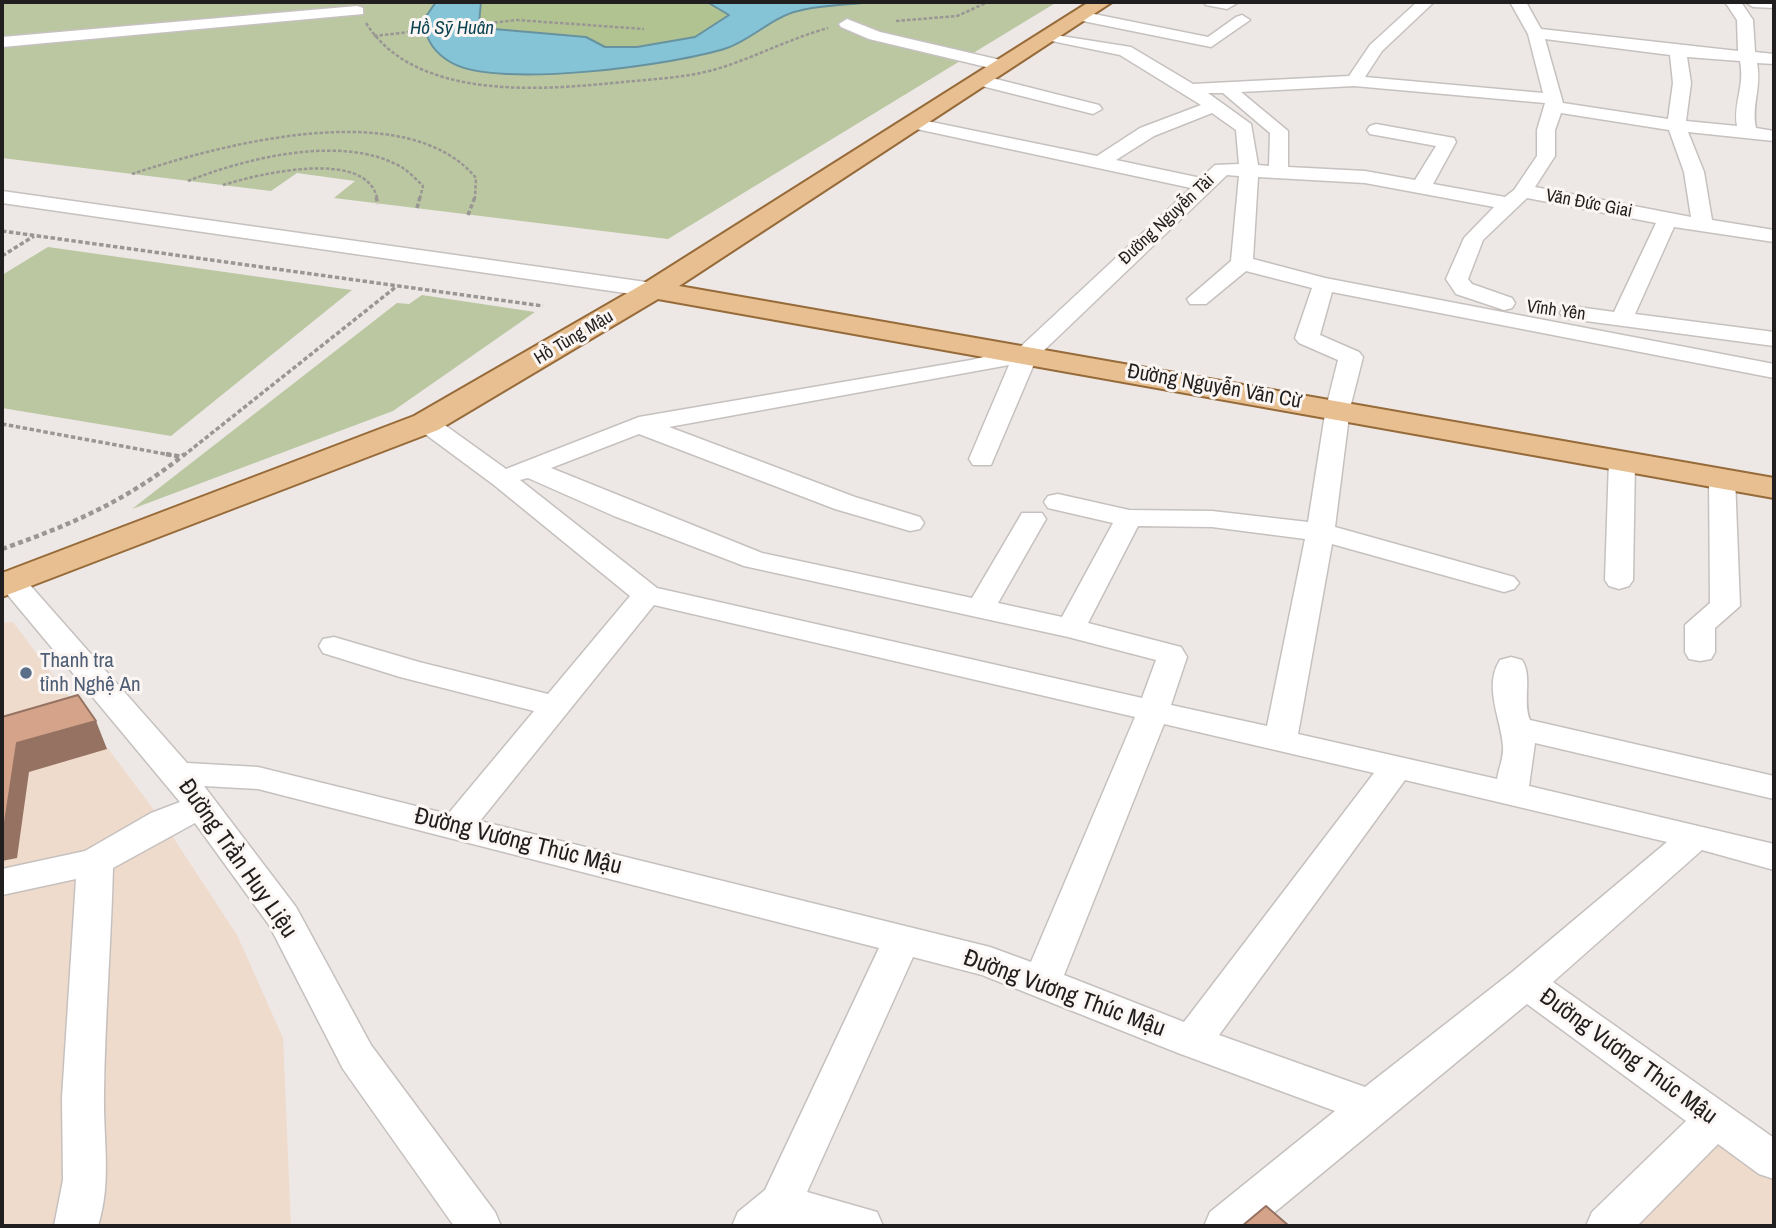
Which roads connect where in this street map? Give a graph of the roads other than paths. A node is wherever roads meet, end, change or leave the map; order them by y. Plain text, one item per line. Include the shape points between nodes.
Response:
1 (220, 2) edge
2 (1102, 2) edge
3 (1210, 2) edge
4 (1231, 2) edge
5 (1426, 2) edge
6 (1518, 2) edge
7 (1733, 2) edge
8 (1753, 2) edge
9 (1774, 4) edge
10 (358, 11) road end
11 (1079, 16) junction
12 (1242, 19) dead end
13 (220, 23) junction
14 (847, 24) road end
15 (1536, 33) junction
16 (1048, 36) junction
17 (2, 42) edge
18 (1678, 51) junction
19 (1747, 57) junction
20 (1774, 59) edge
21 (1003, 65) junction
22 (980, 80) junction
23 (1354, 81) junction
24 (1226, 87) junction
25 (1190, 89) junction
26 (1555, 103) junction
27 (1214, 106) junction
28 (1093, 109) dead end
29 (912, 123) junction
30 (1676, 125) junction
31 (1377, 130) dead end
32 (1748, 134) junction
33 (1774, 136) edge
34 (1100, 163) junction
35 (1249, 168) junction
36 (1278, 170) junction
37 (1202, 184) junction
38 (1421, 187) junction
39 (2, 197) edge
40 (1516, 198) junction
41 (1668, 219) junction
42 (1702, 224) junction
43 (1774, 236) edge
44 (1242, 263) junction
45 (1324, 284) junction
46 (653, 290) junction
47 (1198, 299) dead end
48 (1621, 320) junction
49 (1774, 339) edge
50 (1026, 354) junction
51 (1774, 371) edge
52 (1338, 408) junction
53 (426, 423) junction
54 (639, 425) junction
55 (982, 459) dead end
56 (1622, 460) junction
57 (515, 473) junction
58 (1722, 478) junction
59 (1774, 488) edge
60 (1058, 502) dead end
61 (1129, 517) junction
62 (1032, 519) dead end
63 (910, 523) dead end
64 (1320, 532) junction
65 (4, 575) edge
66 (1619, 580) dead end
67 (1504, 583) dead end
68 (646, 595) junction
69 (981, 608) junction
70 (1071, 628) junction
71 (334, 646) dead end
72 (1700, 652) dead end
73 (1511, 667) dead end
74 (555, 706) junction
75 (1152, 712) junction
76 (1517, 728) junction
77 (1280, 742) junction
78 (1396, 768) junction
79 (178, 775) junction
80 (1774, 787) edge
81 (1510, 794) junction
82 (200, 807) junction
83 (457, 826) junction
84 (1696, 836) junction
85 (1774, 857) edge
86 (95, 862) junction
87 (2, 882) edge
88 (902, 940) junction
89 (1042, 982) junction
90 (1526, 983) junction
91 (1192, 1042) junction
92 (1370, 1106) junction
93 (1714, 1120) junction
94 (1774, 1161) edge
95 (767, 1215) edge
96 (76, 1226) edge
97 (479, 1226) edge
98 (861, 1226) edge
99 (1226, 1226) edge
100 (1608, 1226) edge

1 - 13 street
2 - 11 main road, Hồ Tùng Mậu
3 - 4 street
5 - 23 street via 1376,48
6 - 15 street
7 - 19 street via 1745,20
8 - 9 street
10 - 13 street
11 - 12 street via 1211,41
11 - 16 main road, Hồ Tùng Mậu
13 - 17 street
14 - 21 street via 875,36
15 - 18 street
15 - 26 street
16 - 21 main road, Hồ Tùng Mậu
16 - 25 street via 1125,51
18 - 19 street
18 - 30 street via 1682,83
19 - 20 street
19 - 32 street via 1752,80 1744,114
21 - 22 main road, Hồ Tùng Mậu
22 - 28 street
22 - 29 main road, Hồ Tùng Mậu
23 - 24 street
23 - 26 street
24 - 25 street
24 - 36 street via 1279,131
25 - 27 street
26 - 30 street
26 - 40 street, Văn Đức Giai via 1546,130 1546,156
27 - 34 street via 1147,132
27 - 35 street via 1245,128
29 - 34 street
29 - 46 main road, Hồ Tùng Mậu
30 - 32 street
30 - 42 street via 1694,172
31 - 38 street via 1447,142
32 - 33 street
34 - 37 street
35 - 36 street, Đường Nguyễn Tài
35 - 37 street, Đường Nguyễn Tài via 1222,169
35 - 44 street
36 - 38 street, Đường Nguyễn Tài
37 - 50 street, Đường Nguyễn Tài
38 - 40 street, Đường Nguyễn Tài
39 - 46 street
40 - 41 street, Văn Đức Giai
40 - 48 street, Vĩnh Yên via 1474,238 1457,279 1464,289 1507,304
41 - 42 street, Văn Đức Giai
41 - 48 street
42 - 43 street, Văn Đức Giai
44 - 45 street
44 - 47 street
45 - 51 street
45 - 52 street via 1307,338 1351,357
46 - 50 main road, Đường Nguyễn Văn Cừ
46 - 53 main road, Hồ Tùng Mậu
48 - 49 street, Vĩnh Yên
50 - 52 main road, Đường Nguyễn Văn Cừ
50 - 54 street
50 - 55 street
52 - 56 main road, Đường Nguyễn Văn Cừ
52 - 64 street
53 - 57 street
53 - 65 main road, Hồ Tùng Mậu
54 - 57 street
54 - 63 street
56 - 58 main road, Đường Nguyễn Văn Cừ
56 - 66 street
57 - 68 street
57 - 69 street via 754,560
58 - 59 main road, Đường Nguyễn Văn Cừ
58 - 72 street via 1724,606 1700,625
60 - 61 street
61 - 64 street via 1212,519
61 - 70 street
62 - 69 street
64 - 67 street
64 - 77 street
65 - 79 street, Đường Trần Huy Liệu
68 - 74 street
68 - 75 street
69 - 70 street
70 - 75 street via 1170,654
71 - 74 street
73 - 76 street via 1509,709
74 - 83 street
75 - 77 street
75 - 89 street
76 - 80 street
76 - 81 street via 1520,750
77 - 78 street
78 - 81 street
78 - 91 street
79 - 82 street, Đường Trần Huy Liệu
79 - 83 street, Đường Vương Thúc Mậu via 258,778
81 - 84 street
82 - 86 street via 163,822
82 - 97 street, Đường Trần Huy Liệu via 283,916 358,1057
83 - 88 street, Đường Vương Thúc Mậu
84 - 85 street
84 - 90 street
86 - 87 street
86 - 96 street via 84,1065 83,1187
88 - 89 street, Đường Vương Thúc Mậu via 990,962
88 - 95 street
89 - 91 street, Đường Vương Thúc Mậu
90 - 92 street, Đường Vương Thúc Mậu
90 - 93 street, Đường Vương Thúc Mậu
91 - 92 street, Đường Vương Thúc Mậu
92 - 99 street
93 - 94 street, Đường Vương Thúc Mậu
93 - 100 street
95 - 98 street

